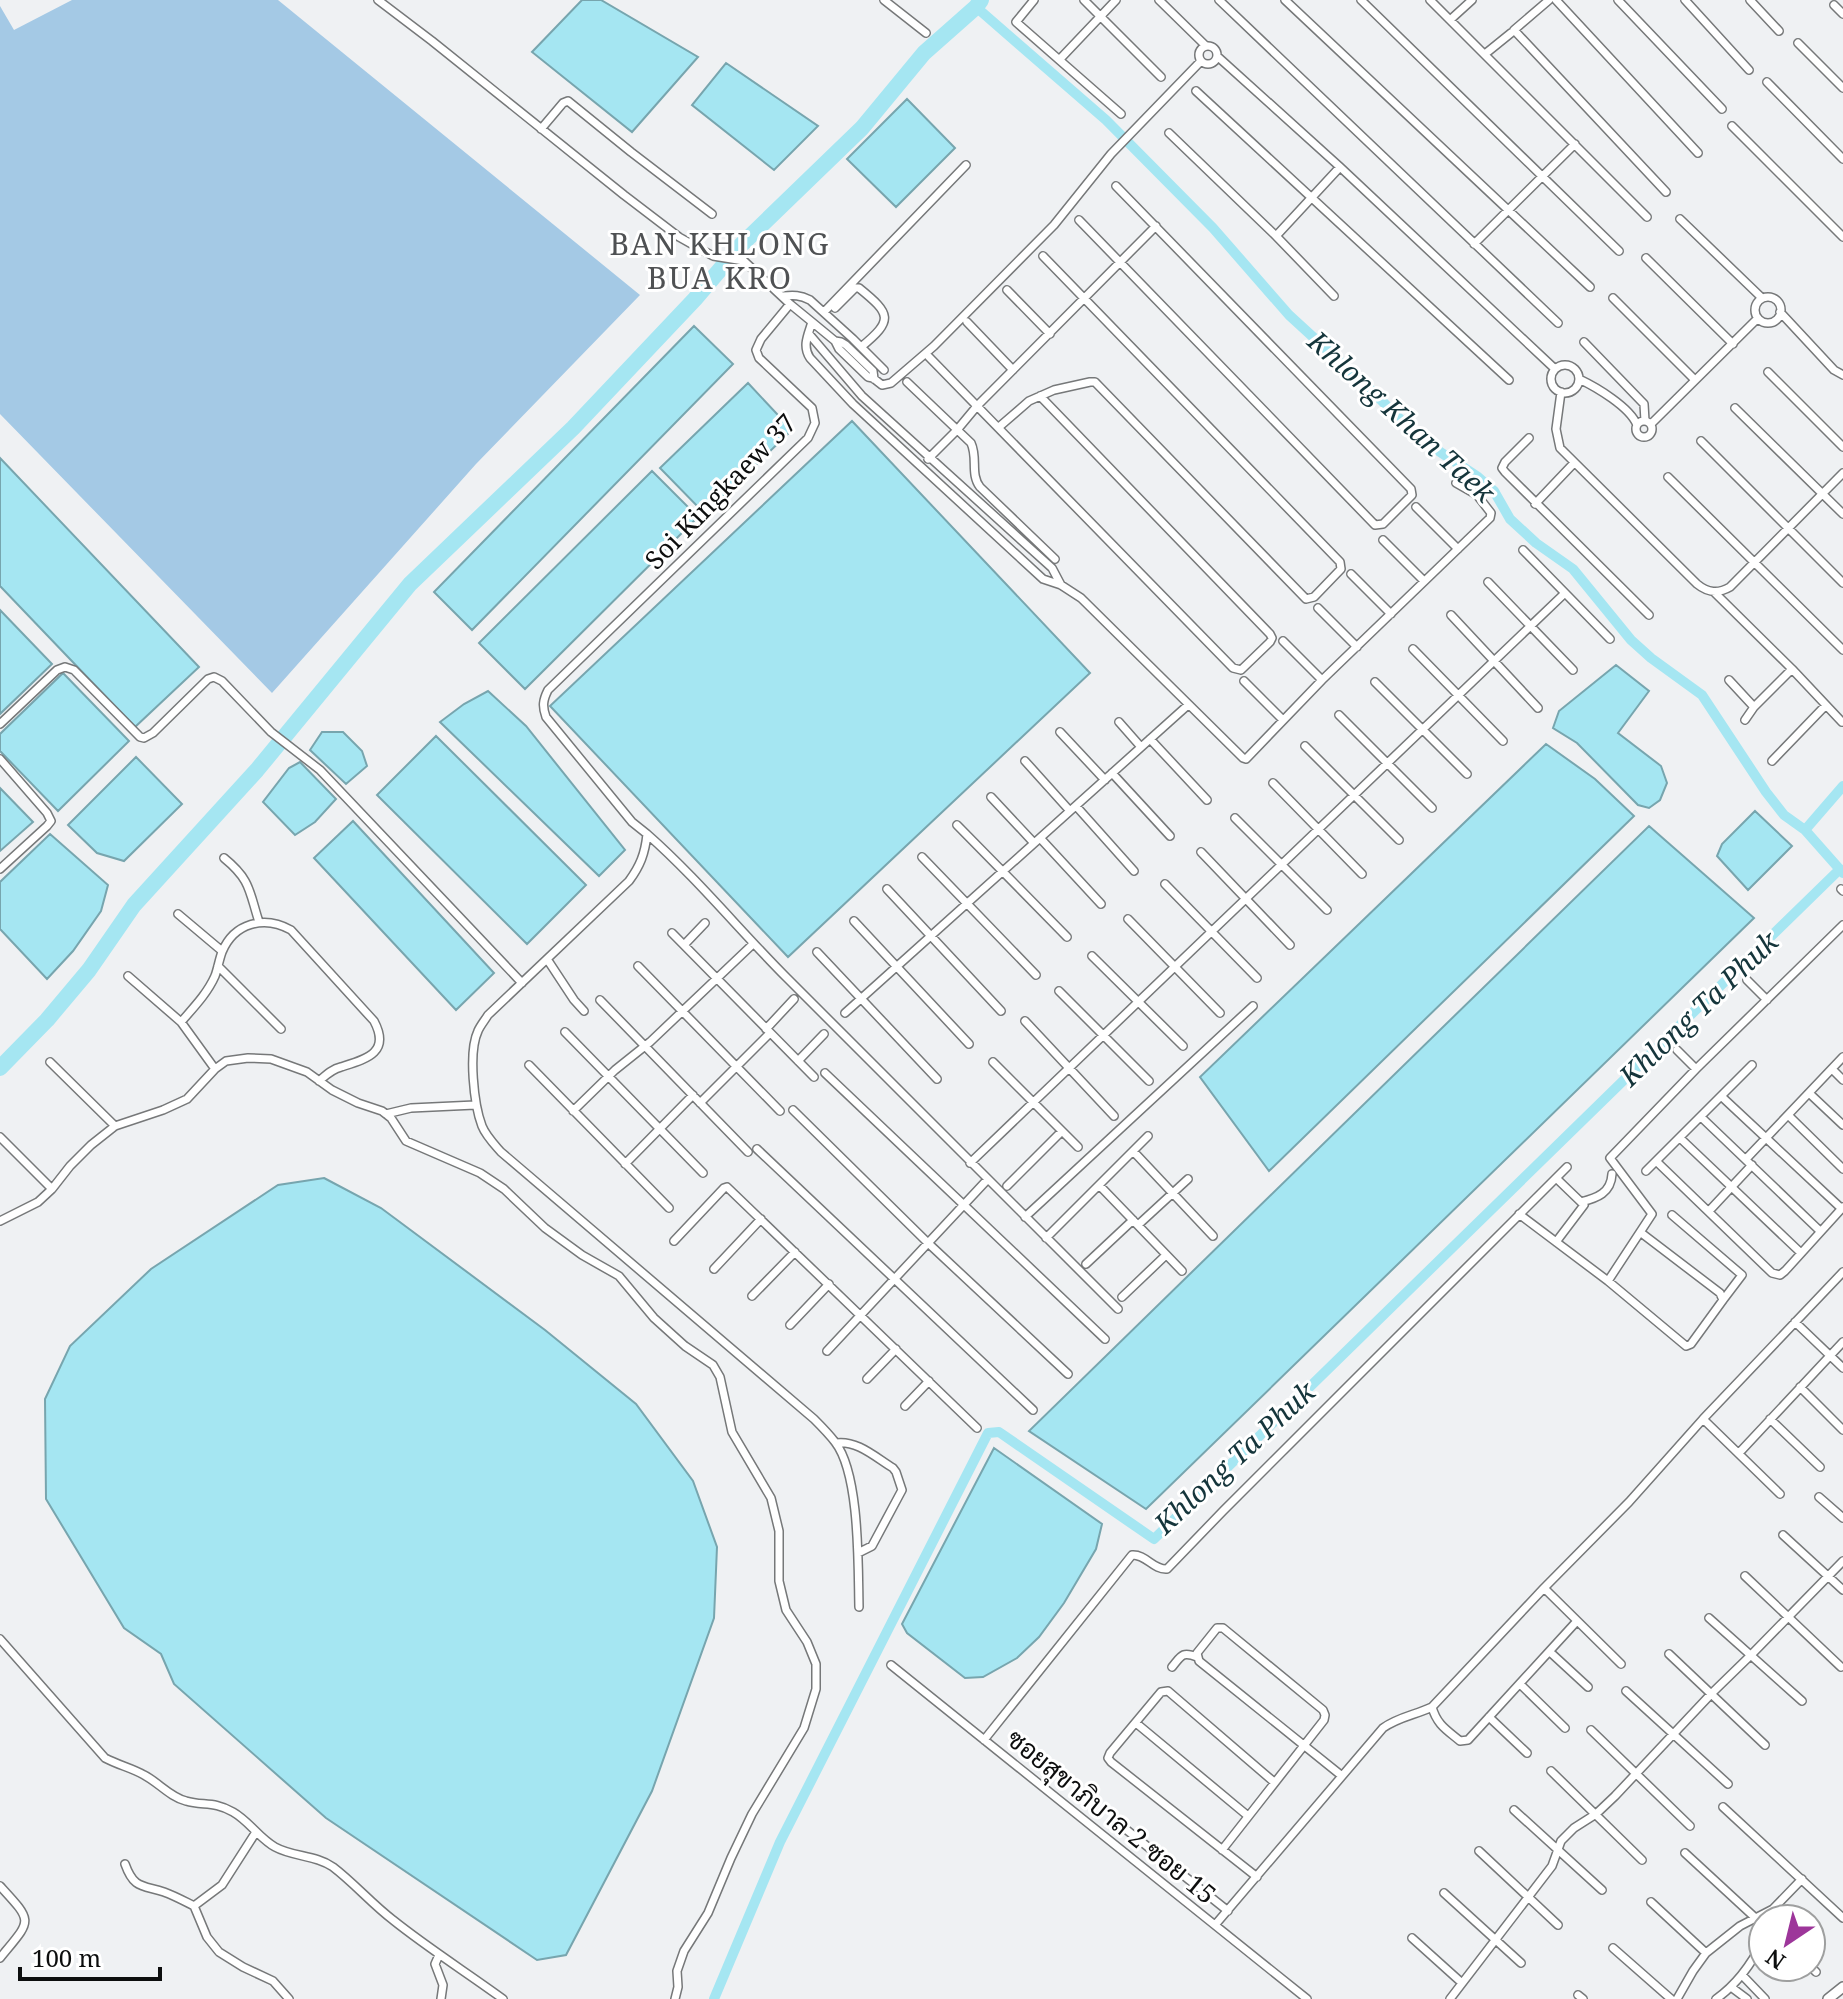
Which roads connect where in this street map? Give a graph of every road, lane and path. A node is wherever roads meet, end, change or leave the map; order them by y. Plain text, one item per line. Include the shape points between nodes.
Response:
1 (378, 0) edge
2 (884, 0) edge
3 (1034, 0) edge
4 (1084, 0) edge
5 (1116, 0) edge
6 (1159, 0) edge
7 (1220, 0) edge
8 (1285, 0) edge
9 (1361, 0) edge
10 (1430, 0) edge
11 (1472, 0) edge
12 (1549, 0) edge
13 (1556, 0) edge
14 (1618, 0) edge
15 (1685, 0) edge
16 (1750, 0) edge
17 (1834, 5) dead end
18 (1843, 14) edge
19 (1100, 17) junction
20 (1450, 20) junction
21 (1779, 31) dead end
22 (926, 33) dead end
23 (1511, 33) dead end
24 (1798, 43) dead end
25 (1206, 46) junction
26 (1485, 54) junction
27 (1217, 56) junction
28 (1060, 59) junction
29 (1201, 61) junction
30 (1749, 70) dead end
31 (1161, 77) dead end
32 (1767, 82) dead end
33 (1843, 88) edge
34 (1196, 91) dead end
35 (1722, 109) dead end
36 (1121, 114) dead end
37 (1732, 126) dead end
38 (541, 129) junction
39 (1169, 133) dead end
40 (1575, 144) junction
41 (1698, 153) dead end
42 (1843, 159) edge
43 (966, 165) dead end
44 (1340, 167) junction
45 (1542, 176) junction
46 (1116, 186) dead end
47 (1666, 192) dead end
48 (1311, 197) junction
49 (1508, 209) junction
50 (712, 214) dead end
51 (1647, 217) dead end
52 (1680, 219) dead end
53 (1079, 220) dead end
54 (1156, 226) junction
55 (1276, 236) junction
56 (1843, 237) edge
57 (1474, 244) junction
58 (1619, 251) dead end
59 (1043, 256) dead end
60 (1646, 258) dead end
61 (1121, 263) junction
62 (1590, 287) dead end
63 (1007, 290) dead end
64 (783, 296) junction
65 (1334, 296) dead end
66 (1613, 298) dead end
67 (1762, 298) junction
68 (1085, 299) junction
69 (790, 304) junction
70 (1780, 312) junction
71 (826, 313) junction
72 (1758, 318) junction
73 (812, 322) junction
74 (967, 322) dead end
75 (1558, 323) dead end
76 (809, 334) junction
77 (1050, 334) junction
78 (835, 341) junction
79 (850, 342) junction
80 (1584, 342) dead end
81 (1733, 344) junction
82 (861, 347) junction
83 (929, 357) dead end
84 (1555, 369) junction
85 (884, 370) dead end
86 (1013, 370) junction
87 (1768, 372) dead end
88 (1843, 375) edge
89 (874, 379) junction
90 (1579, 379) junction
91 (1509, 380) dead end
92 (1695, 380) junction
93 (907, 382) dead end
94 (849, 383) junction
95 (840, 390) junction
96 (1561, 392) junction
97 (862, 396) junction
98 (1040, 396) junction
99 (853, 404) junction
100 (977, 406) junction
101 (1735, 408) dead end
102 (1644, 423) junction
103 (999, 427) junction
104 (957, 430) junction
105 (1529, 438) dead end
106 (1701, 441) dead end
107 (1843, 447) edge
108 (929, 458) junction
109 (1574, 463) junction
110 (921, 466) junction
111 (1843, 473) edge
112 (1668, 477) dead end
113 (1456, 483) dead end
114 (1822, 494) junction
115 (1535, 504) junction
116 (1416, 507) dead end
117 (1843, 514) edge
118 (994, 515) junction
119 (984, 526) junction
120 (1788, 528) junction
121 (1383, 540) dead end
122 (1458, 549) junction
123 (1523, 550) dead end
124 (1055, 559) dead end
125 (1754, 563) junction
126 (1351, 574) dead end
127 (1424, 581) junction
128 (1488, 582) dead end
129 (1843, 583) edge
130 (1061, 585) junction
131 (1714, 592) junction
132 (1565, 593) junction
133 (1318, 608) dead end
134 (1391, 614) junction
135 (1451, 615) dead end
136 (1649, 615) dead end
137 (1530, 626) junction
138 (1610, 639) dead end
139 (1283, 641) dead end
140 (1357, 647) junction
141 (1413, 649) dead end
142 (1843, 650) edge
143 (1494, 660) junction
144 (1792, 669) junction
145 (1573, 670) dead end
146 (1322, 680) junction
147 (1729, 680) dead end
148 (1244, 681) dead end
149 (1375, 682) dead end
150 (1458, 695) junction
151 (1188, 705) junction
152 (1826, 705) junction
153 (1754, 707) junction
154 (1538, 708) dead end
155 (1339, 715) dead end
156 (1283, 720) junction
157 (1745, 720) dead end
158 (1119, 722) dead end
159 (1842, 722) edge
160 (0, 724) edge
161 (1422, 729) junction
162 (1060, 732) dead end
163 (1150, 739) junction
164 (1503, 741) dead end
165 (1305, 746) dead end
166 (1141, 747) junction
167 (0, 759) edge
168 (1025, 761) dead end
169 (1772, 761) dead end
170 (1387, 763) junction
171 (1112, 773) junction
172 (1467, 774) dead end
173 (1105, 780) junction
174 (1273, 783) dead end
175 (1354, 795) junction
176 (991, 797) dead end
177 (1207, 800) dead end
178 (1432, 808) dead end
179 (1073, 809) junction
180 (1235, 818) dead end
181 (957, 825) dead end
182 (1318, 829) junction
183 (647, 834) junction
184 (1170, 836) dead end
185 (1399, 840) dead end
186 (1037, 841) junction
187 (1201, 852) dead end
188 (922, 857) dead end
189 (224, 858) dead end
190 (1282, 865) junction
191 (0, 869) edge
192 (1003, 871) junction
193 (1134, 871) dead end
194 (1362, 874) dead end
195 (1165, 884) dead end
196 (887, 889) dead end
197 (1246, 899) junction
198 (966, 904) junction
199 (1101, 904) dead end
200 (1327, 910) dead end
201 (178, 914) dead end
202 (1128, 919) dead end
203 (854, 921) dead end
204 (259, 922) junction
205 (705, 923) dead end
206 (1843, 925) edge
207 (1211, 932) junction
208 (672, 933) dead end
209 (931, 936) junction
210 (1067, 937) dead end
211 (753, 944) junction
212 (684, 945) junction
213 (1290, 945) dead end
214 (222, 951) junction
215 (817, 952) dead end
216 (1092, 956) dead end
217 (547, 959) junction
218 (218, 966) junction
219 (638, 966) dead end
220 (896, 967) junction
221 (1175, 967) junction
222 (1036, 975) dead end
223 (128, 976) dead end
224 (1257, 978) dead end
225 (716, 979) junction
226 (1747, 980) dead end
227 (522, 983) junction
228 (1059, 991) dead end
229 (794, 999) dead end
230 (860, 999) junction
231 (600, 1000) dead end
232 (1767, 1000) junction
233 (1138, 1002) junction
234 (1253, 1006) dead end
235 (584, 1011) dead end
236 (1001, 1011) dead end
237 (682, 1012) junction
238 (845, 1013) dead end
239 (1220, 1013) dead end
240 (1025, 1021) dead end
241 (181, 1022) junction
242 (281, 1029) dead end
243 (768, 1031) junction
244 (565, 1032) dead end
245 (824, 1034) dead end
246 (1103, 1035) junction
247 (969, 1044) dead end
248 (645, 1046) junction
249 (1183, 1046) dead end
250 (1677, 1050) dead end
251 (1843, 1057) edge
252 (798, 1061) junction
253 (50, 1062) dead end
254 (993, 1062) dead end
255 (529, 1065) dead end
256 (1752, 1065) dead end
257 (736, 1066) junction
258 (1069, 1068) junction
259 (215, 1069) junction
260 (1696, 1069) junction
261 (1832, 1069) junction
262 (825, 1073) dead end
263 (608, 1077) junction
264 (814, 1077) dead end
265 (937, 1079) dead end
266 (1843, 1080) edge
267 (319, 1081) junction
268 (1149, 1081) dead end
269 (1809, 1093) junction
270 (693, 1095) junction
271 (1721, 1096) junction
272 (1034, 1102) junction
273 (700, 1103) junction
274 (475, 1105) junction
275 (793, 1110) dead end
276 (573, 1111) junction
277 (780, 1111) dead end
278 (386, 1114) junction
279 (1788, 1115) junction
280 (1114, 1116) dead end
281 (1701, 1117) junction
282 (1843, 1125) edge
283 (115, 1126) junction
284 (659, 1129) junction
285 (1062, 1131) junction
286 (1148, 1136) dead end
287 (0, 1137) edge
288 (1680, 1138) junction
289 (1766, 1138) junction
290 (1078, 1147) dead end
291 (757, 1149) dead end
292 (1133, 1151) junction
293 (748, 1152) dead end
294 (1656, 1161) junction
295 (1749, 1162) junction
296 (970, 1163) junction
297 (625, 1164) junction
298 (1567, 1167) dead end
299 (1843, 1169) edge
300 (1646, 1171) dead end
301 (703, 1173) dead end
302 (1612, 1174) dead end
303 (1556, 1178) junction
304 (1188, 1179) dead end
305 (987, 1180) junction
306 (1099, 1185) junction
307 (1007, 1186) dead end
308 (1732, 1187) junction
309 (52, 1189) junction
310 (1173, 1193) junction
311 (1581, 1202) junction
312 (964, 1205) junction
313 (669, 1208) dead end
314 (1842, 1208) edge
315 (1709, 1211) junction
316 (1519, 1214) junction
317 (1672, 1215) dead end
318 (1025, 1217) junction
319 (761, 1219) junction
320 (0, 1221) edge
321 (1135, 1223) junction
322 (1820, 1231) junction
323 (1640, 1232) junction
324 (1213, 1236) dead end
325 (1046, 1238) junction
326 (674, 1241) dead end
327 (1556, 1242) junction
328 (928, 1243) junction
329 (795, 1252) junction
330 (1801, 1253) junction
331 (1166, 1255) junction
332 (1086, 1264) dead end
333 (714, 1269) dead end
334 (1182, 1271) dead end
335 (1843, 1272) edge
336 (893, 1279) junction
337 (1608, 1281) junction
338 (829, 1284) junction
339 (752, 1296) dead end
340 (1122, 1297) dead end
341 (1723, 1300) junction
342 (1118, 1309) dead end
343 (861, 1315) junction
344 (1795, 1322) junction
345 (790, 1325) dead end
346 (1105, 1339) dead end
347 (1843, 1342) edge
348 (896, 1349) junction
349 (827, 1351) dead end
350 (1830, 1355) junction
351 (1843, 1368) edge
352 (1068, 1374) dead end
353 (867, 1379) dead end
354 (929, 1381) junction
355 (1800, 1387) junction
356 (905, 1406) dead end
357 (1033, 1410) dead end
358 (1703, 1419) junction
359 (1770, 1419) junction
360 (977, 1428) dead end
361 (1843, 1430) edge
362 (836, 1443) junction
363 (1739, 1453) junction
364 (1820, 1467) dead end
365 (1780, 1494) dead end
366 (1819, 1497) dead end
367 (1843, 1518) edge
368 (1783, 1535) dead end
369 (858, 1553) junction
370 (1843, 1561) edge
371 (1745, 1576) dead end
372 (1828, 1577) junction
373 (1544, 1588) junction
374 (1843, 1590) edge
375 (859, 1607) dead end
376 (1788, 1616) junction
377 (1709, 1618) dead end
378 (1577, 1621) junction
379 (0, 1639) edge
380 (1550, 1652) junction
381 (1669, 1654) dead end
382 (1751, 1655) junction
383 (1197, 1657) junction
384 (1621, 1664) dead end
385 (891, 1665) dead end
386 (1172, 1667) dead end
387 (1841, 1667) edge
388 (1520, 1684) junction
389 (1588, 1687) dead end
390 (1626, 1691) dead end
391 (1712, 1693) junction
392 (1802, 1701) dead end
393 (1432, 1707) junction
394 (1489, 1717) junction
395 (1136, 1723) junction
396 (1565, 1728) dead end
397 (1591, 1730) dead end
398 (1673, 1734) junction
399 (984, 1740) junction
400 (1303, 1745) junction
401 (1765, 1745) dead end
402 (1527, 1753) dead end
403 (1551, 1771) dead end
404 (1637, 1774) junction
405 (1342, 1776) junction
406 (1274, 1782) junction
407 (1728, 1784) dead end
408 (1723, 1807) dead end
409 (1514, 1810) dead end
410 (1596, 1814) junction
411 (1248, 1816) junction
412 (1118, 1823) dead end
413 (1690, 1826) dead end
414 (256, 1832) junction
415 (1222, 1850) junction
416 (1479, 1851) dead end
417 (1558, 1852) junction
418 (1685, 1853) dead end
419 (1642, 1860) dead end
420 (125, 1864) dead end
421 (1257, 1877) junction
422 (1802, 1879) junction
423 (0, 1886) edge
424 (1602, 1890) dead end
425 (1444, 1893) dead end
426 (1529, 1897) junction
427 (1651, 1902) dead end
428 (1779, 1903) edge
429 (194, 1906) junction
430 (1228, 1911) junction
431 (1747, 1911) edge
432 (1843, 1918) edge
433 (1747, 1923) edge
434 (1215, 1925) junction
435 (1558, 1925) dead end
436 (1412, 1938) dead end
437 (1496, 1940) junction
438 (1613, 1948) dead end
439 (1706, 1953) junction
440 (439, 1955) junction
441 (0, 1958) edge
442 (1521, 1963) dead end
443 (1747, 1968) edge
444 (1742, 1975) junction
445 (1462, 1983) junction
446 (1731, 1987) junction
447 (1843, 1987) edge
448 (289, 1999) edge
449 (441, 1999) edge
450 (503, 1999) edge
451 (675, 1999) edge
452 (1307, 1999) edge
453 (1450, 1999) edge
454 (1671, 1999) edge
455 (1677, 1999) edge
456 (1716, 1999) edge
457 (1747, 1999) edge
458 (1765, 1999) edge
459 (1828, 1999) edge

1 - 38 street
2 - 22 street
3 - 28 street via 1016,22
4 - 19 street
5 - 19 street
6 - 25 street
7 - 57 street
8 - 49 street
9 - 45 street
10 - 20 street
11 - 20 street
12 - 47 street via 1514,30
13 - 41 street
14 - 35 street
15 - 30 street
16 - 21 street
17 - 18 street
19 - 28 street
19 - 31 street
20 - 26 street
23 - 26 street
24 - 33 street
25 - 27 street via 1215,48
25 - 29 street via 1199,52
26 - 40 street
27 - 29 street via 1209,64
27 - 44 street
28 - 36 street
29 - 89 street via 1111,154 1054,225 934,346 891,383 882,385
32 - 42 street
34 - 48 street
37 - 56 street
38 - 50 street via 568,101
38 - 64 street via 679,237 713,256 744,261
39 - 55 street
40 - 45 street
40 - 51 street
43 - 71 street
44 - 48 street
44 - 84 street
45 - 49 street
45 - 58 street
46 - 54 street
48 - 55 street
48 - 91 street
49 - 57 street
49 - 62 street
52 - 67 street
53 - 61 street
54 - 61 street
54 - 61 street via 1412,495 1383,524 1375,525
55 - 65 street
57 - 75 street
59 - 68 street
60 - 81 street
61 - 68 street
63 - 77 street
64 - 69 street
64 - 71 street via 802,296
66 - 92 street
67 - 70 street via 1774,298
67 - 72 street via 1756,306
68 - 77 street
68 - 98 street via 1340,562 1341,569 1306,599 1101,387 1090,382
69 - 73 street
69 - 183 street, Soi Kingkaew 37 via 756,350 812,408 813,431 544,698 546,717
70 - 72 street via 1769,323
70 - 88 street
71 - 79 street
71 - 82 street via 861,288 885,317 879,332
72 - 81 street
73 - 76 street
73 - 78 street
74 - 86 street
76 - 94 street
76 - 95 street via 805,350
77 - 86 street
78 - 79 street
78 - 89 street
79 - 82 street
79 - 89 street
80 - 102 street via 1644,404
81 - 92 street
82 - 85 street
83 - 100 street
84 - 90 street via 1569,366
84 - 96 street via 1552,382
86 - 100 street
87 - 107 street
90 - 96 street via 1573,390
90 - 102 street
92 - 102 street
93 - 104 street
94 - 95 street
94 - 97 street
95 - 99 street
96 - 109 street via 1556,435
97 - 99 street
97 - 108 street
98 - 103 street
98 - 103 street via 1270,634 1270,642 1241,670 1233,668
99 - 110 street
100 - 103 street
100 - 104 street
101 - 114 street
104 - 108 street
104 - 124 street via 975,451 980,487
105 - 115 street via 1502,468
106 - 120 street
108 - 110 street
108 - 118 street
109 - 115 street
109 - 131 street via 1697,584
110 - 119 street
111 - 114 street
112 - 125 street
113 - 122 street via 1481,499 1491,516
114 - 117 street
114 - 120 street
115 - 136 street
116 - 122 street
118 - 119 street
118 - 130 street via 1052,568
119 - 130 street via 1043,579
120 - 125 street
120 - 129 street
121 - 127 street
122 - 127 street
123 - 132 street
125 - 131 street via 1730,587
125 - 142 street
126 - 134 street
127 - 134 street
128 - 137 street
130 - 151 street via 1081,598
131 - 144 street
132 - 137 street
132 - 138 street
133 - 140 street
134 - 140 street
135 - 143 street
137 - 143 street
137 - 145 street
139 - 146 street
140 - 146 street
141 - 150 street
143 - 150 street
143 - 154 street
144 - 152 street
144 - 153 street
146 - 156 street
147 - 153 street
148 - 156 street
149 - 161 street
150 - 161 street
150 - 164 street
151 - 156 street via 1246,759
151 - 163 street
152 - 159 street
152 - 169 street
153 - 157 street
155 - 170 street
158 - 166 street
160 - 227 street via 65,667 140,737 148,737 214,677 320,770
161 - 170 street
161 - 172 street
162 - 173 street
163 - 166 street
163 - 177 street
165 - 175 street
166 - 171 street
167 - 191 street via 51,821
168 - 179 street
170 - 175 street
170 - 178 street
171 - 173 street
171 - 184 street
173 - 179 street
174 - 182 street
175 - 182 street
175 - 185 street
176 - 186 street
179 - 186 street
179 - 193 street
180 - 190 street
181 - 192 street
182 - 190 street
182 - 194 street
183 - 211 street
183 - 217 street via 643,858 629,881
186 - 192 street
186 - 199 street
187 - 197 street
188 - 198 street
189 - 204 street via 246,881
190 - 197 street
190 - 200 street
192 - 198 street
192 - 210 street
195 - 207 street
196 - 209 street
197 - 207 street
197 - 213 street
198 - 209 street
198 - 222 street
201 - 214 street
202 - 221 street
203 - 220 street
204 - 214 street via 235,932
204 - 267 street via 291,930 379,1030 371,1054
205 - 212 street
206 - 232 street
207 - 221 street
207 - 224 street
208 - 212 street
209 - 220 street
209 - 236 street
211 - 225 street
211 - 296 street
212 - 225 street
214 - 218 street
215 - 230 street
216 - 233 street
217 - 227 street
217 - 235 street
218 - 241 street
218 - 242 street
219 - 237 street
220 - 230 street
220 - 247 street
221 - 233 street
221 - 239 street
223 - 241 street
225 - 237 street
225 - 243 street
226 - 232 street
227 - 274 street via 477,1032
228 - 246 street
229 - 243 street
230 - 238 street
230 - 265 street
231 - 248 street
232 - 260 street
233 - 246 street
233 - 249 street
234 - 318 street
237 - 248 street
237 - 257 street
240 - 258 street
241 - 259 street
243 - 252 street
243 - 257 street
244 - 263 street
245 - 252 street
246 - 258 street
246 - 268 street
248 - 263 street
248 - 270 street
250 - 260 street
251 - 261 street
252 - 264 street
253 - 283 street
254 - 272 street
255 - 276 street
256 - 271 street
257 - 273 street
257 - 277 street
258 - 272 street
258 - 280 street
259 - 267 street via 226,1061 271,1059
259 - 283 street via 187,1099
260 - 323 street via 1610,1158 1652,1214
261 - 266 street
261 - 269 street
262 - 312 street
263 - 276 street
263 - 284 street
267 - 278 street
269 - 279 street
269 - 282 street
270 - 273 street
270 - 284 street
271 - 281 street
271 - 289 street
272 - 285 street
272 - 296 street
273 - 293 street
274 - 278 street
274 - 362 street via 483,1128 501,1152
275 - 328 street
276 - 297 street
278 - 451 street via 406,1141 480,1173 545,1228 619,1276 654,1318 713,1365 732,1432 771,1498 779,1531 779,1581 786,1610 816,1664 816,1689 804,1728 752,1814 708,1913 684,1951
279 - 289 street
279 - 299 street
281 - 288 street
281 - 295 street
283 - 309 street
284 - 297 street
284 - 301 street
285 - 290 street
285 - 307 street
286 - 292 street
287 - 309 street
288 - 294 street
288 - 308 street
289 - 295 street
289 - 314 street
291 - 336 street
292 - 306 street
292 - 310 street
294 - 300 street
294 - 315 street
295 - 308 street
295 - 322 street
296 - 305 street
297 - 313 street
298 - 303 street
302 - 311 street via 1601,1196
303 - 311 street
303 - 316 street
304 - 310 street
305 - 312 street
305 - 318 street
306 - 321 street
306 - 325 street
308 - 315 street
308 - 330 street
309 - 320 street
310 - 321 street
310 - 324 street
311 - 327 street via 1584,1205
312 - 328 street
312 - 346 street
314 - 322 street
315 - 330 street via 1772,1273 1780,1275
316 - 327 street
316 - 399 street via 1167,1569 1132,1555
317 - 341 street via 1742,1275
318 - 325 street
319 - 326 street via 727,1187
319 - 329 street
319 - 333 street
321 - 331 street
321 - 332 street
322 - 330 street
323 - 337 street
323 - 341 street
325 - 342 street
327 - 337 street
328 - 336 street
328 - 352 street
329 - 338 street
329 - 339 street
331 - 334 street
331 - 340 street
335 - 344 street
336 - 343 street
336 - 357 street
337 - 341 street via 1686,1346
338 - 343 street
338 - 345 street
343 - 348 street
343 - 349 street
344 - 350 street
344 - 358 street
347 - 350 street
348 - 353 street
348 - 354 street
350 - 351 street
350 - 355 street
354 - 356 street
354 - 360 street
355 - 359 street
355 - 361 street
358 - 363 street
358 - 373 street
359 - 363 street
359 - 364 street
362 - 369 street via 850,1479
362 - 369 street via 854,1444 893,1468 902,1490 872,1546
363 - 365 street
366 - 367 street
368 - 372 street
369 - 375 street
370 - 372 street
371 - 376 street
372 - 374 street
372 - 376 street
373 - 378 street
373 - 393 street
376 - 382 street
376 - 387 street
377 - 382 street
378 - 380 street
378 - 384 street
379 - 414 street via 105,1758 143,1774 183,1801 232,1811
380 - 388 street
380 - 389 street
381 - 391 street
382 - 391 street
382 - 392 street
383 - 386 street via 1183,1655
383 - 400 street
383 - 400 street via 1220,1627 1323,1710 1324,1720
385 - 399 street, ซอยสุขาภิบาล 2 ซอย 15
388 - 394 street
388 - 396 street
390 - 398 street
391 - 398 street
391 - 401 street
393 - 394 street via 1436,1720 1465,1742
393 - 405 street via 1383,1728
394 - 402 street
395 - 406 street via 1161,1692 1168,1691
395 - 411 street
395 - 415 street via 1108,1758
397 - 404 street
398 - 404 street
398 - 407 street
399 - 434 street, ซอยสุขาภิบาล 2 ซอย 15
400 - 405 street
400 - 406 street
403 - 410 street
404 - 410 street
404 - 413 street
405 - 421 street
406 - 411 street
408 - 422 street
409 - 417 street
410 - 417 street via 1561,1841
410 - 419 street
411 - 415 street
412 - 430 street
414 - 429 street via 222,1885
414 - 440 street via 275,1847 333,1867
415 - 421 street
416 - 426 street
417 - 424 street
417 - 426 street
418 - 431 street
420 - 429 street via 137,1884
421 - 430 street
422 - 428 street
422 - 432 street
423 - 441 street via 26,1919
425 - 437 street
426 - 435 street
426 - 437 street
427 - 439 street
429 - 448 street via 219,1952 273,1981
430 - 434 street
433 - 439 street
434 - 452 street, ซอยสุขาภิบาล 2 ซอย 15
436 - 445 street
437 - 442 street
437 - 445 street
438 - 454 street
439 - 455 street
440 - 449 street via 435,1964 443,1985
440 - 450 street
443 - 444 street
444 - 446 street
444 - 458 street
445 - 453 street
446 - 456 street
446 - 457 street
447 - 459 street

